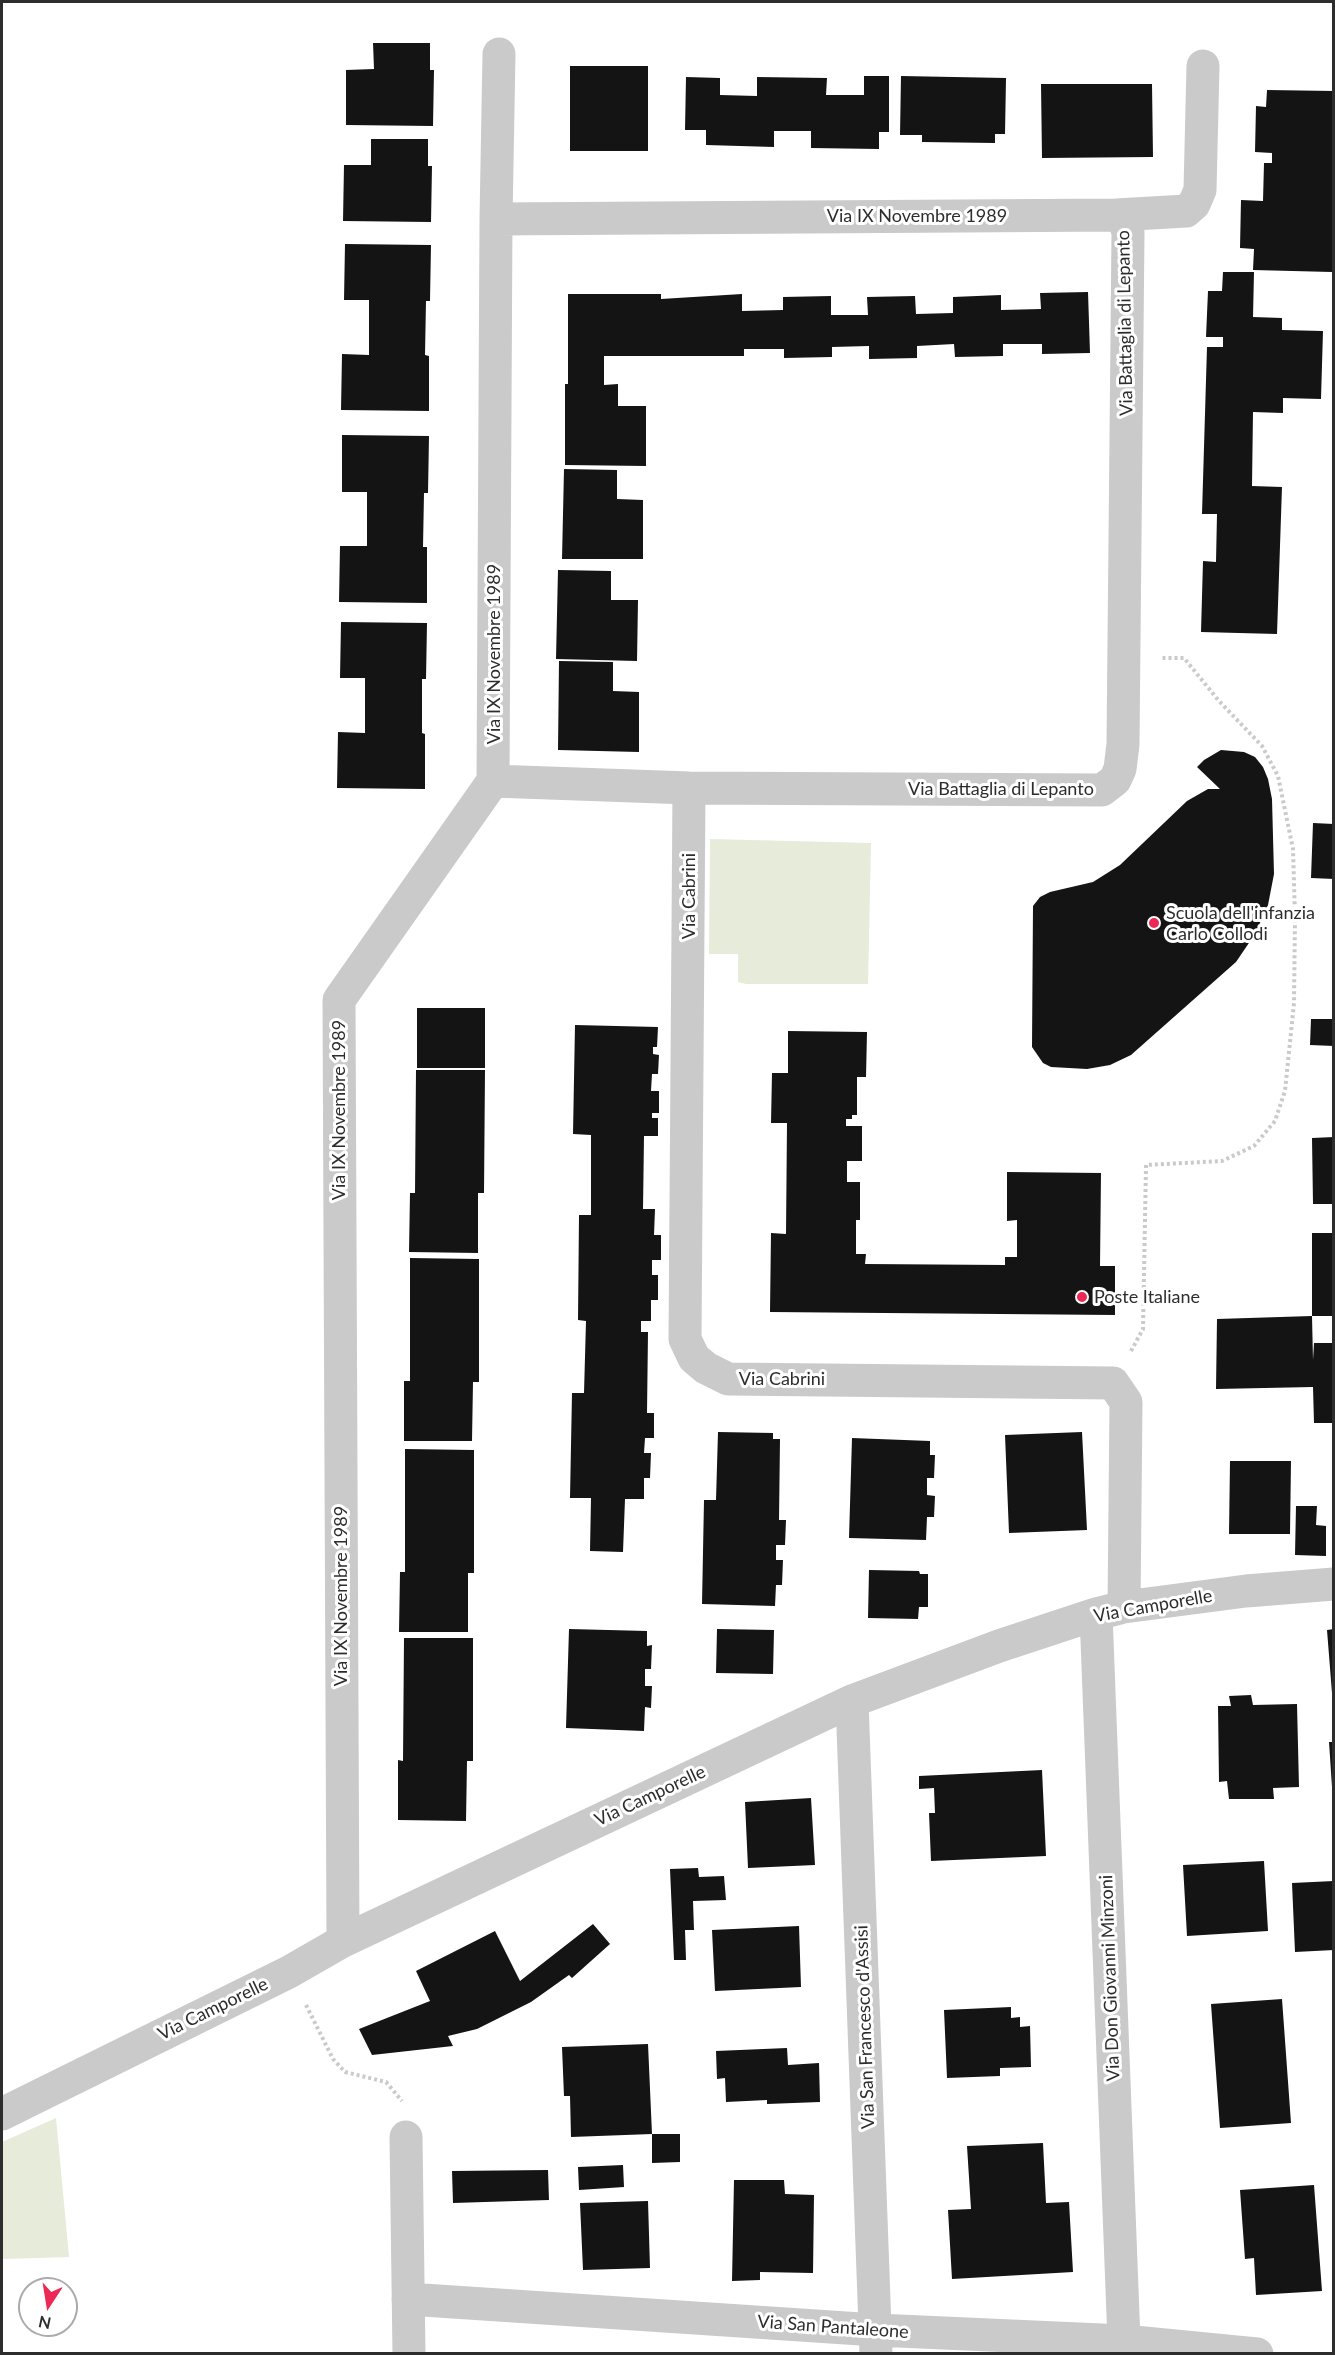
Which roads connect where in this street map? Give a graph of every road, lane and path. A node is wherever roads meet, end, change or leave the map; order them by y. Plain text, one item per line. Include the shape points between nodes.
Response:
1 (499, 54) dead end
2 (1203, 66) dead end
3 (1116, 215) junction
4 (496, 219) junction
5 (1124, 658) junction
6 (493, 781) junction
7 (689, 788) junction
8 (1113, 1383) junction
9 (1334, 1584) edge
10 (1110, 1610) junction
11 (852, 1701) junction
12 (343, 1941) junction
13 (289, 1972) junction
14 (2, 2114) edge
15 (406, 2138) joint
16 (408, 2299) junction
17 (876, 2342) edge
18 (1124, 2342) junction
19 (409, 2354) edge
20 (1257, 2354) edge

1 - 4 street, Via IX Novembre 1989
2 - 3 street, Via IX Novembre 1989 via 1200,190 1194,204 1186,211 1173,213
3 - 4 street, Via IX Novembre 1989
3 - 5 street, Via Battaglia di Lepanto via 1128,232
4 - 6 street, Via IX Novembre 1989
5 - 7 street, Via Battaglia di Lepanto via 1120,770 1102,790
5 - 8 path via 1184,658 1262,746 1278,776 1293,849 1294,1003 1285,1091 1275,1121 1254,1146 1222,1161 1146,1166 1143,1329
6 - 7 street, Via Battaglia di Lepanto
6 - 12 street, Via IX Novembre 1989 via 339,1000
7 - 8 street, Via Cabrini via 685,1339 694,1358 728,1379
8 - 10 street via 1126,1402
9 - 10 street, Via Camporelle via 1246,1591
10 - 11 street, Via Camporelle
10 - 18 street, Via Don Giovanni Minzoni
11 - 12 street, Via Camporelle
11 - 17 street, Via San Francesco d'Assisi
12 - 13 street, Via Camporelle
13 - 14 street, Via Camporelle
13 - 15 path via 333,2059 345,2072 386,2082 402,2100
15 - 16 street
16 - 17 street, Via San Pantaleone
16 - 19 street
17 - 18 street, Via San Pantaleone
18 - 20 street, Via San Pantaleone

